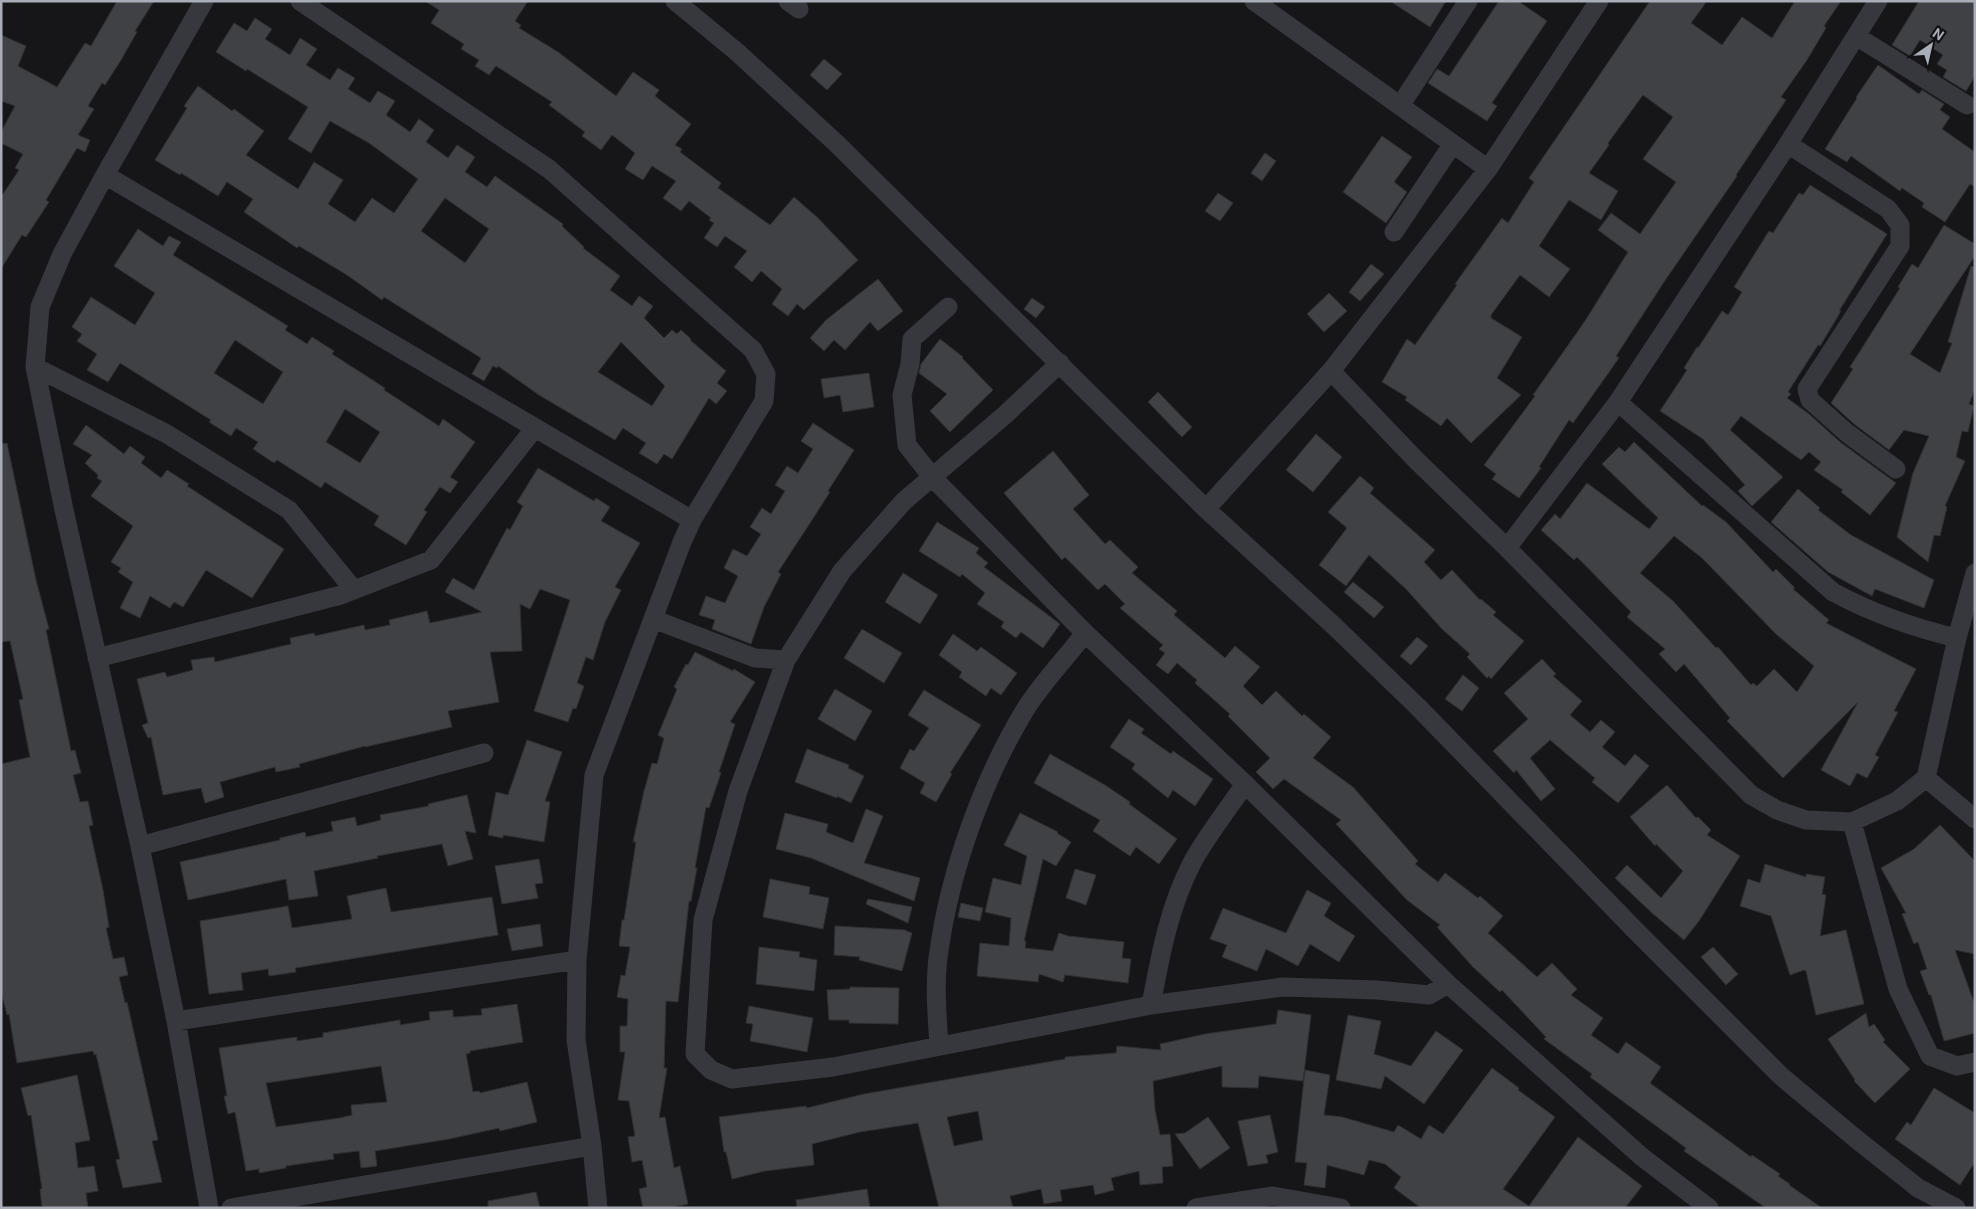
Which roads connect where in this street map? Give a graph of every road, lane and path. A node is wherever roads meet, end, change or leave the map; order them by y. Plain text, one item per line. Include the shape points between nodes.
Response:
1 (204, 1) edge
2 (300, 1) edge
3 (675, 1) edge
4 (1254, 1) edge
5 (1468, 1) edge
6 (1599, 1) edge
7 (1878, 1) edge
8 (1856, 36) junction
9 (1967, 105) dead end
10 (1400, 106) junction
11 (1788, 144) junction
12 (1452, 145) junction
13 (1488, 169) junction
14 (105, 175) junction
15 (1394, 232) dead end
16 (948, 307) dead end
17 (1060, 363) junction
18 (35, 367) junction
19 (1330, 371) junction
20 (1618, 402) junction
21 (534, 429) junction
22 (1896, 469) dead end
23 (933, 478) junction
24 (1206, 509) junction
25 (692, 520) junction
26 (1507, 548) junction
27 (1975, 573) edge
28 (354, 590) junction
29 (653, 619) junction
30 (1086, 633) junction
31 (1957, 638) junction
32 (97, 658) junction
33 (786, 660) junction
34 (484, 753) dead end
35 (1926, 778) junction
36 (1245, 784) junction
37 (1975, 819) edge
38 (1852, 822) junction
39 (140, 846) junction
40 (577, 960) junction
41 (1448, 984) junction
42 (1151, 1006) junction
43 (176, 1022) junction
44 (939, 1045) junction
45 (1975, 1062) edge
46 (592, 1146) junction
47 (209, 1208) edge
48 (231, 1208) edge
49 (598, 1208) edge
50 (1196, 1208) edge
51 (1341, 1208) edge
52 (1709, 1208) edge
53 (1956, 1208) edge

1 - 14 street
2 - 25 street via 549,169 753,350 766,374 764,401
3 - 17 street via 737,52 836,143
4 - 10 street
5 - 10 street
6 - 13 street
7 - 8 street
8 - 9 street
8 - 11 street
10 - 12 street
11 - 20 street
11 - 22 street via 1888,209 1900,225 1900,246 1807,390 1810,400 1835,423
12 - 13 street
12 - 15 street
13 - 19 street
14 - 18 street via 62,254 40,308
14 - 21 street
16 - 23 street via 912,340 902,395 907,445
17 - 23 street
17 - 24 street
18 - 28 street via 167,434 289,510
18 - 32 street
19 - 24 street
19 - 26 street
20 - 26 street
20 - 31 street via 1833,592 1866,610
21 - 25 street
21 - 28 street via 431,560
23 - 30 street
23 - 33 street via 904,501 842,571
24 - 53 street via 1417,706 1781,1076 1918,1188
25 - 29 street
26 - 38 street via 1752,795 1778,810 1806,820
27 - 31 street
28 - 32 street
29 - 33 street via 755,658
29 - 40 street via 594,775
30 - 36 street
30 - 44 street via 1026,708 1002,750 972,822 951,892 939,952
31 - 35 street
32 - 39 street
33 - 44 street via 738,791 702,920 695,1054 711,1070 732,1079 833,1067
34 - 39 street
35 - 37 street
35 - 38 street via 1897,801
36 - 41 street
36 - 42 street via 1192,862 1164,939
38 - 45 street via 1898,989 1930,1056 1957,1066
39 - 43 street
40 - 43 street
40 - 46 street via 576,1040
41 - 42 street via 1429,995 1283,987
41 - 52 street via 1642,1157
42 - 44 street
43 - 47 street
46 - 48 street
46 - 49 street
50 - 51 street via 1273,1196

